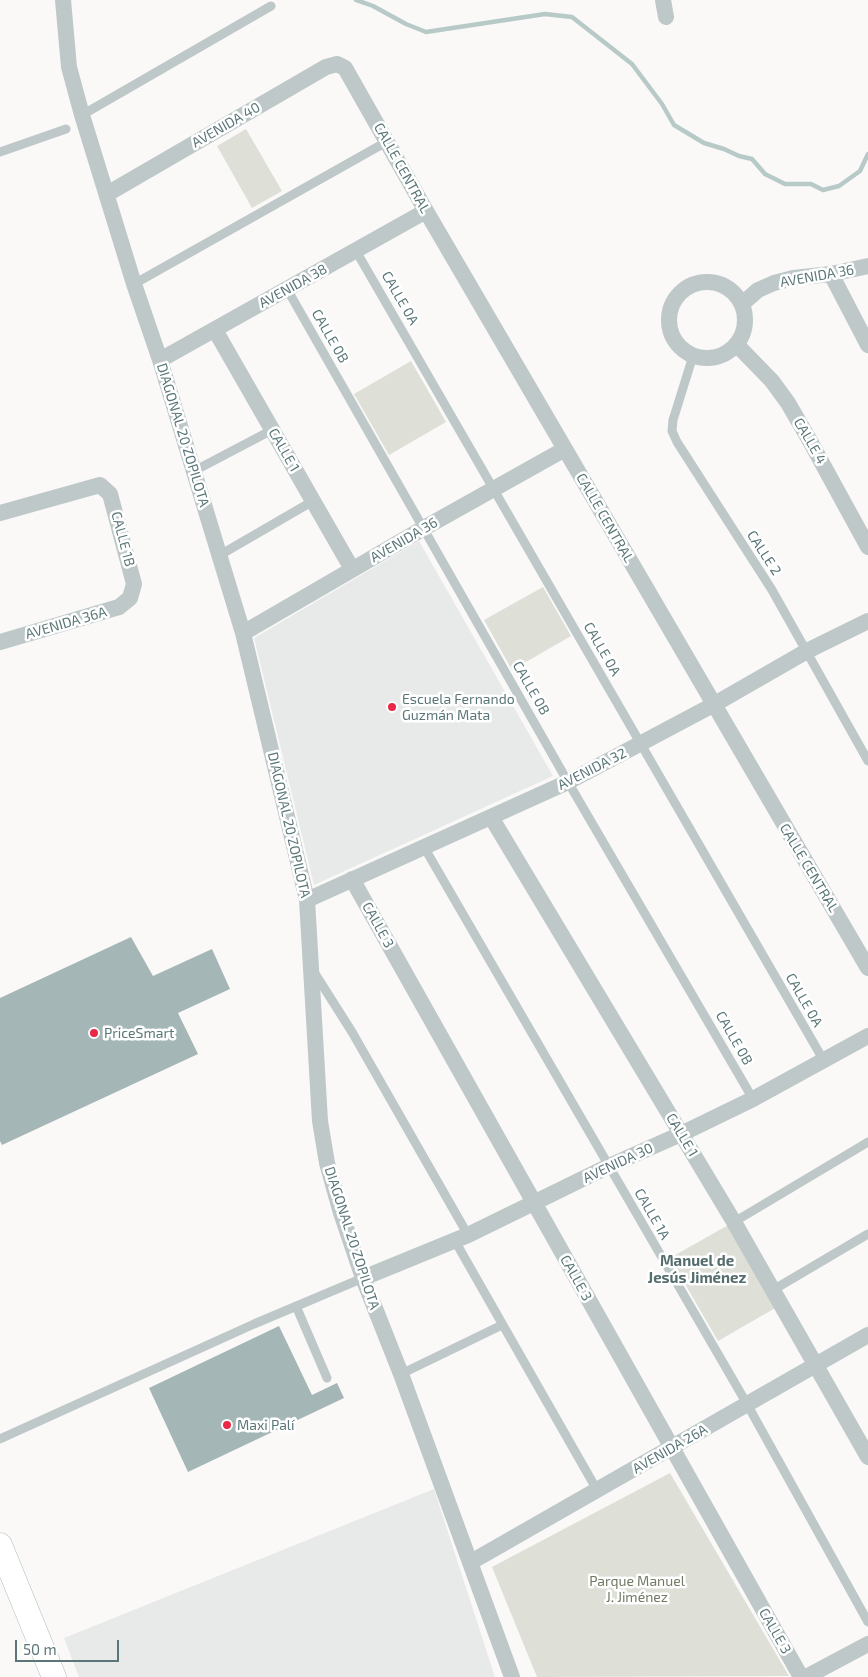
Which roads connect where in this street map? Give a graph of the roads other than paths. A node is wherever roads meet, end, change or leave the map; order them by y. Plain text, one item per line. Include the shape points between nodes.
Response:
1 (62, 0) edge
2 (663, 0) edge
3 (271, 6) dead end
4 (666, 17) dead end
5 (346, 68) joint
6 (82, 115) junction
7 (66, 129) dead end
8 (388, 141) junction
9 (0, 152) edge
10 (107, 194) junction
11 (426, 211) junction
12 (356, 251) junction
13 (868, 266) edge
14 (831, 274) junction
15 (134, 284) junction
16 (288, 289) junction
17 (742, 304) junction
18 (215, 330) junction
19 (737, 345) junction
20 (868, 345) edge
21 (693, 356) junction
22 (160, 360) junction
23 (272, 430) junction
24 (565, 449) junction
25 (194, 471) junction
26 (494, 489) junction
27 (313, 501) junction
28 (0, 513) edge
29 (424, 528) junction
30 (868, 547) edge
31 (220, 555) junction
32 (352, 570) junction
33 (130, 598) joint
34 (868, 621) edge
35 (243, 632) junction
36 (0, 642) edge
37 (807, 651) junction
38 (713, 705) junction
39 (640, 744) junction
40 (868, 761) edge
41 (568, 782) junction
42 (491, 817) junction
43 (424, 847) junction
44 (352, 879) junction
45 (307, 900) junction
46 (310, 965) junction
47 (868, 968) edge
48 (868, 1036) edge
49 (824, 1061) junction
50 (753, 1099) junction
51 (681, 1134) junction
52 (868, 1142) edge
53 (609, 1166) junction
54 (534, 1203) junction
55 (734, 1222) junction
56 (868, 1234) edge
57 (461, 1238) junction
58 (363, 1278) junction
59 (773, 1290) junction
60 (296, 1306) junction
61 (502, 1325) junction
62 (868, 1335) edge
63 (816, 1365) junction
64 (401, 1374) junction
65 (327, 1378) dead end
66 (747, 1404) junction
67 (0, 1439) edge
68 (671, 1448) junction
69 (868, 1457) edge
70 (597, 1490) junction
71 (0, 1545) edge
72 (471, 1562) junction
73 (868, 1622) edge
74 (868, 1644) edge
75 (54, 1677) edge
76 (512, 1677) edge
77 (800, 1677) edge
78 (806, 1677) edge

1 - 6 street, DIAGONAL 20 ZOPILOTA via 68,67
2 - 4 street
3 - 6 lane
5 - 8 street, CALLE CENTRAL
5 - 10 street, AVENIDA 40 via 337,64 326,67
6 - 10 street, DIAGONAL 20 ZOPILOTA
7 - 9 lane
8 - 11 street, CALLE CENTRAL
8 - 15 lane
10 - 15 street, DIAGONAL 20 ZOPILOTA
11 - 12 street, AVENIDA 38
11 - 24 street, CALLE CENTRAL
12 - 16 street, AVENIDA 38
12 - 26 lane, CALLE 0A
13 - 14 street, AVENIDA 36
14 - 17 street, AVENIDA 36 via 774,283 758,290
14 - 20 street
15 - 22 street, DIAGONAL 20 ZOPILOTA
16 - 18 street, AVENIDA 38
16 - 29 lane, CALLE 0B
17 - 19 street via 746,318 744,333
17 - 21 street via 730,290 714,283 701,283 680,294 669,316 670,329 678,345
18 - 22 street, AVENIDA 38
18 - 23 street, CALLE 1
19 - 21 street via 716,358
19 - 30 street, CALLE 4 via 772,381 788,403
21 - 37 lane, CALLE 2 via 672,431
22 - 25 street, DIAGONAL 20 ZOPILOTA
23 - 25 lane
23 - 27 street, CALLE 1
24 - 26 street, AVENIDA 36
24 - 38 street, CALLE CENTRAL
25 - 31 street, DIAGONAL 20 ZOPILOTA
26 - 29 street, AVENIDA 36
26 - 39 lane, CALLE 0A
27 - 31 lane
27 - 32 street, CALLE 1
28 - 33 street, CALLE 1B via 100,485 110,494 116,511 134,584
29 - 32 street, AVENIDA 36
29 - 41 lane, CALLE 0B
31 - 35 street, DIAGONAL 20 ZOPILOTA
32 - 35 street, AVENIDA 36
33 - 36 street, AVENIDA 36A via 118,607
34 - 37 street, AVENIDA 32
35 - 45 street, DIAGONAL 20 ZOPILOTA
37 - 38 street, AVENIDA 32
37 - 40 lane, CALLE 2
38 - 39 street, AVENIDA 32
38 - 47 street, CALLE CENTRAL
39 - 41 street, AVENIDA 32
39 - 49 lane, CALLE 0A
41 - 42 street, AVENIDA 32
41 - 50 lane, CALLE 0B
42 - 43 street, AVENIDA 32
42 - 51 street, CALLE 1
43 - 44 street, AVENIDA 32
43 - 53 lane, CALLE 1A
44 - 45 street, AVENIDA 32
44 - 54 street, CALLE 3
45 - 46 street, DIAGONAL 20 ZOPILOTA
46 - 57 lane via 352,1032
46 - 58 street, DIAGONAL 20 ZOPILOTA via 320,1121 326,1163
48 - 49 street, AVENIDA 30
49 - 50 street, AVENIDA 30
50 - 51 street, AVENIDA 30
51 - 53 street, AVENIDA 30
51 - 55 street, CALLE 1
52 - 55 lane
53 - 54 street, AVENIDA 30
53 - 66 lane, CALLE 1A
54 - 57 street, AVENIDA 30
54 - 68 street, CALLE 3
55 - 59 street, CALLE 1
56 - 59 lane
57 - 58 street, AVENIDA 30
57 - 61 lane
58 - 60 lane
58 - 64 street, DIAGONAL 20 ZOPILOTA
59 - 63 street, CALLE 1
60 - 65 lane
60 - 67 lane
61 - 64 lane
61 - 70 lane
62 - 63 street, AVENIDA 26A
63 - 66 street, AVENIDA 26A
63 - 69 street, CALLE 1
64 - 72 street, DIAGONAL 20 ZOPILOTA
66 - 68 street, AVENIDA 26A
66 - 73 lane, CALLE 1A
68 - 70 street, AVENIDA 26A
68 - 77 street, CALLE 3
70 - 72 street, AVENIDA 26A
71 - 75 main road
72 - 76 street, DIAGONAL 20 ZOPILOTA
74 - 78 street

